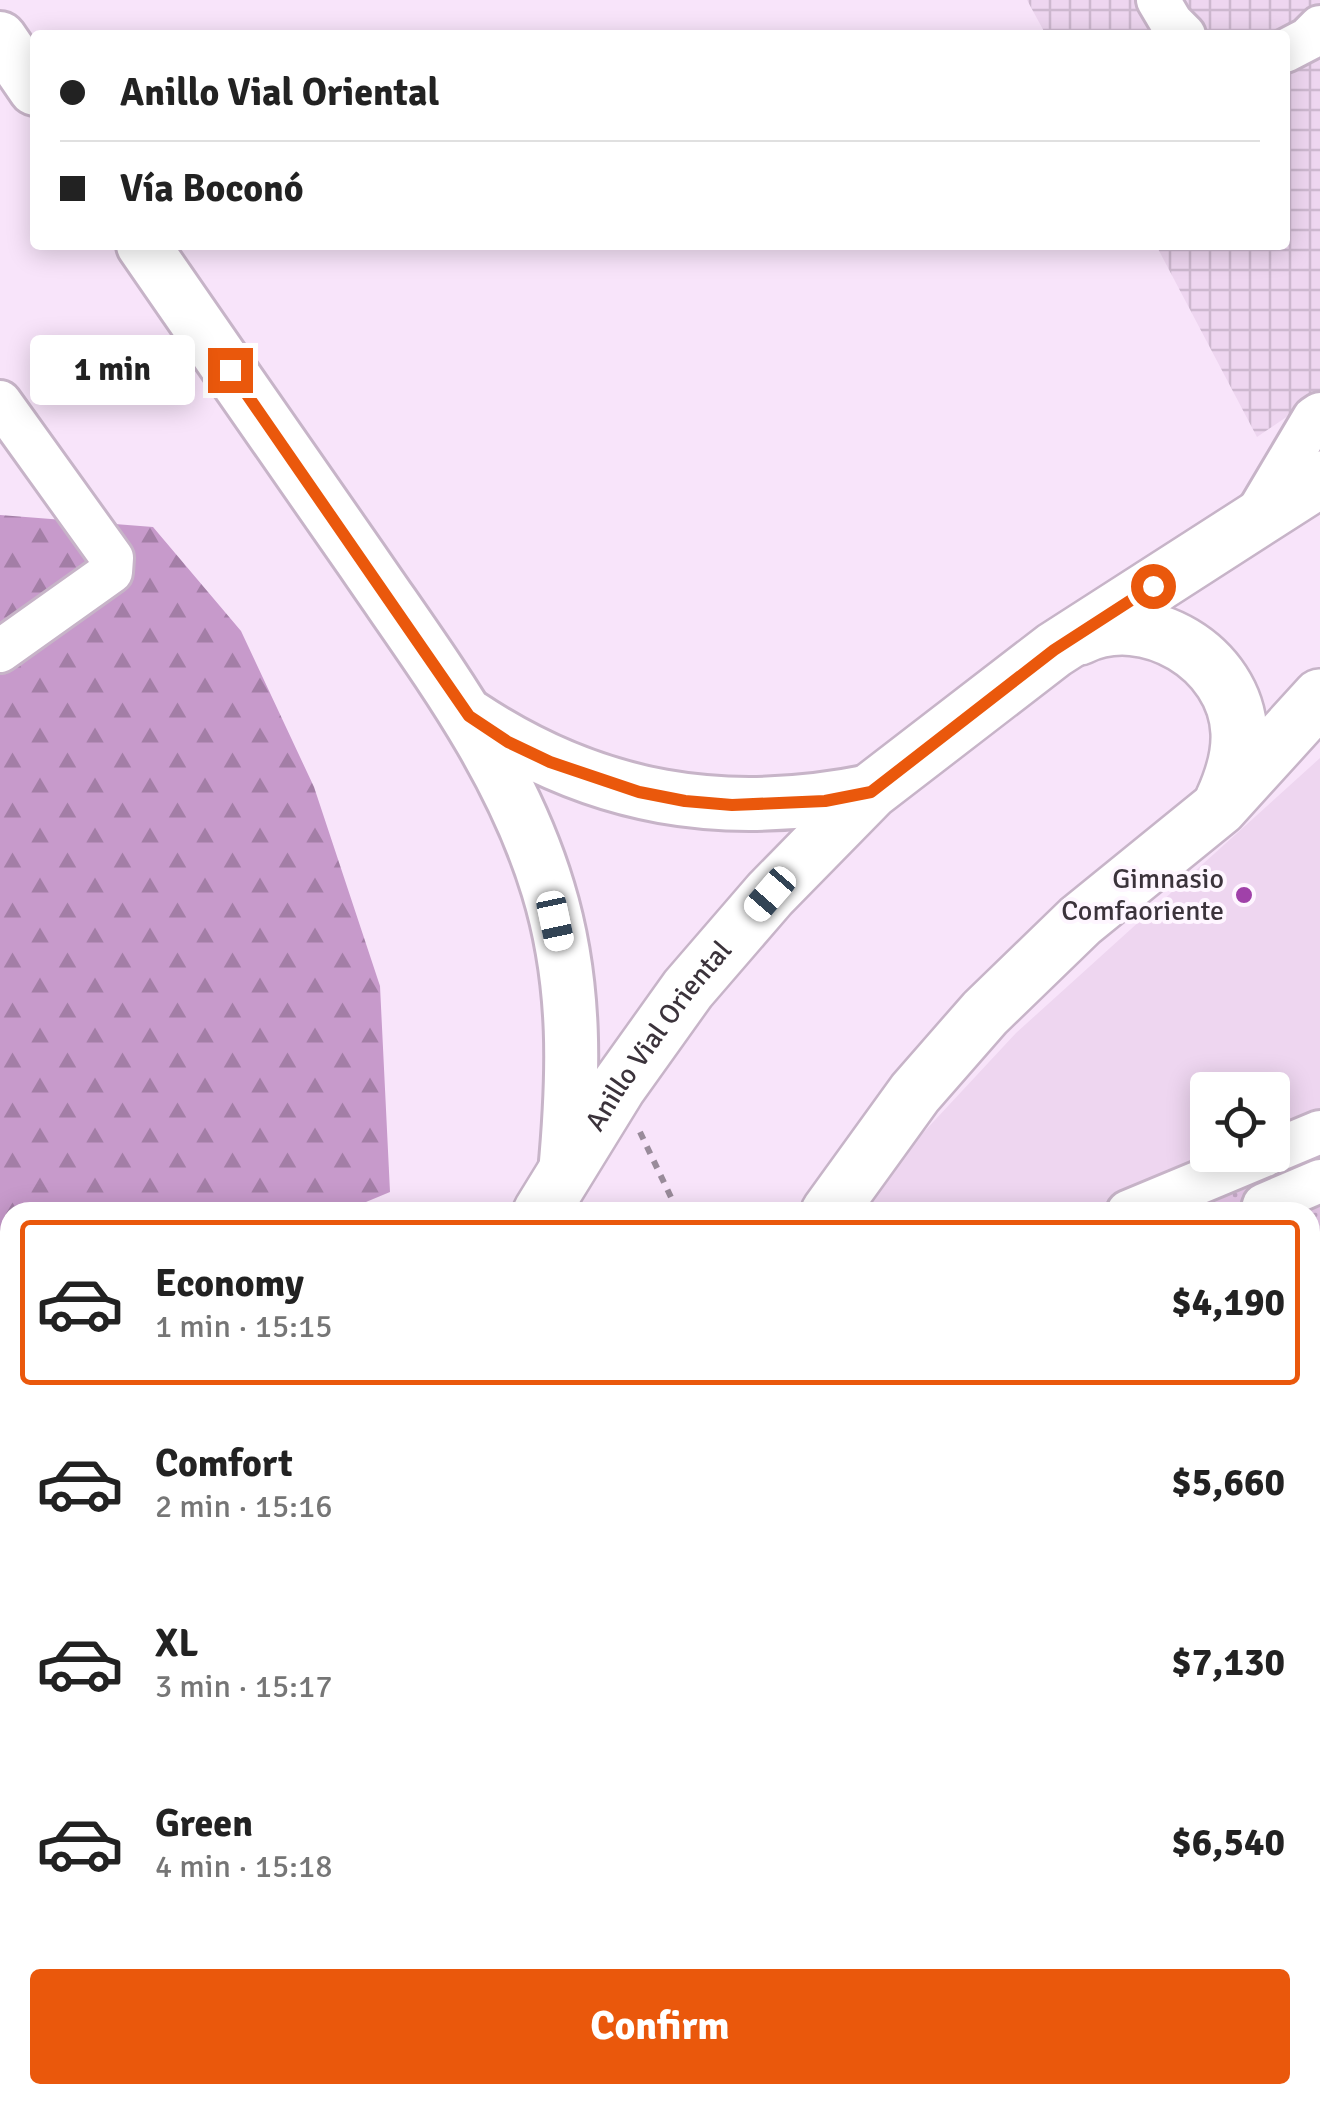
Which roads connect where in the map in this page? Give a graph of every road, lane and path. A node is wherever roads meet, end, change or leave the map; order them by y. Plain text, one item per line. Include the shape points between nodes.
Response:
1 (1158, 0) edge
2 (1320, 28) edge
3 (1179, 30) edge
4 (0, 38) edge
5 (1290, 48) edge
6 (30, 82) edge
7 (146, 250) edge
8 (0, 402) edge
9 (1320, 414) edge
10 (1320, 480) edge
11 (1252, 522) junction
12 (1054, 650) junction
13 (0, 651) edge
14 (1320, 697) edge
15 (469, 716) junction
16 (871, 792) junction
17 (1219, 808) junction
18 (618, 1088) junction
19 (1320, 1132) edge
20 (1290, 1144) edge
21 (1223, 1172) edge
22 (1320, 1181) edge
23 (553, 1193) edge
24 (673, 1202) edge
25 (836, 1202) edge
26 (1152, 1202) edge
27 (1271, 1202) edge

1 - 3 lane
2 - 5 lane
4 - 6 main road
7 - 15 main road
8 - 13 lane via 112,558 111,572
9 - 11 lane
10 - 11 highway, Anillo Vial Oriental
11 - 12 highway, Anillo Vial Oriental
12 - 16 highway, Anillo Vial Oriental
12 - 17 highway via 1091,631 1131,626 1171,636 1205,659 1228,692 1239,730 1236,771
14 - 17 highway
15 - 16 main road via 579,774 685,801 778,805
15 - 23 main road via 515,800 552,908 568,983 574,1079
16 - 18 highway, Anillo Vial Oriental via 688,989
17 - 25 highway via 1080,921 985,1013 915,1093
18 - 23 highway, Anillo Vial Oriental
18 - 24 path
19 - 20 lane
21 - 26 lane
22 - 27 lane

